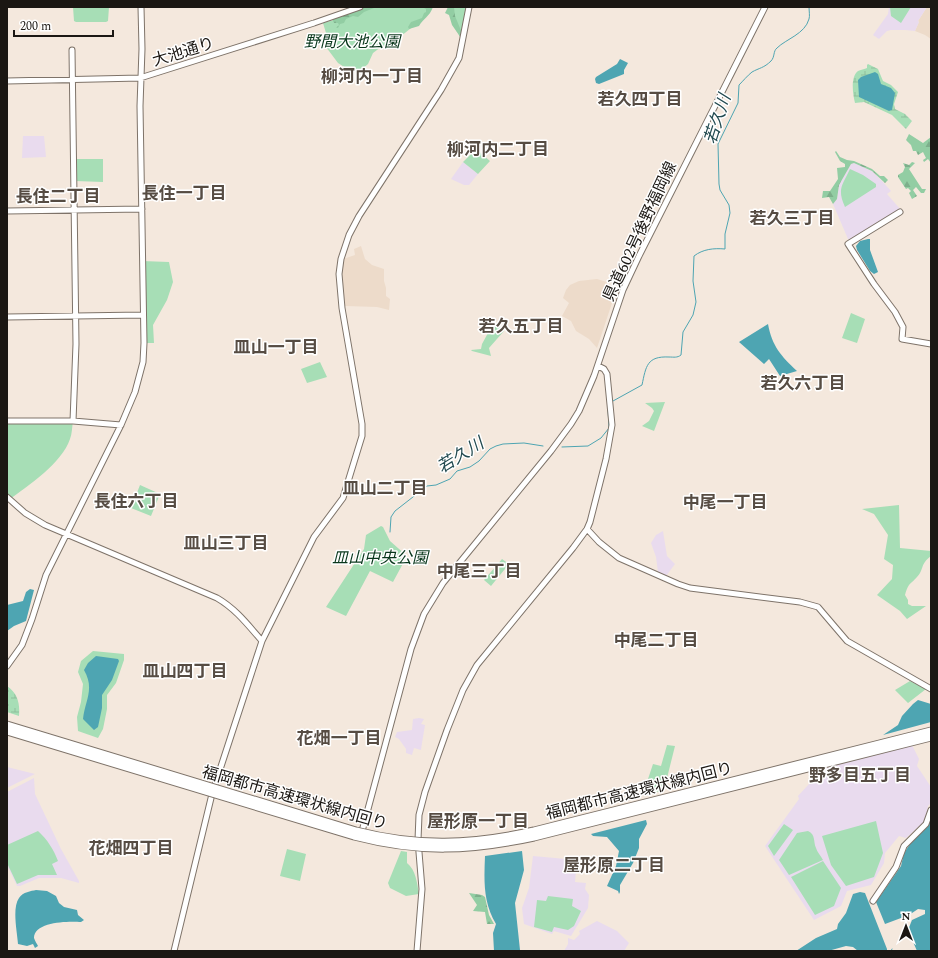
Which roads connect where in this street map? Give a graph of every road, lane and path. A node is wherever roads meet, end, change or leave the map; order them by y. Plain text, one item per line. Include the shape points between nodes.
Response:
1 (142, 7) edge
2 (360, 7) edge
3 (469, 7) edge
4 (765, 7) edge
5 (72, 50) dead end
6 (140, 78) junction
7 (73, 80) junction
8 (7, 81) edge
9 (142, 209) junction
10 (74, 210) junction
11 (7, 211) edge
12 (900, 212) dead end
13 (143, 315) junction
14 (76, 316) junction
15 (7, 317) edge
16 (931, 344) edge
17 (598, 366) junction
18 (73, 421) junction
19 (7, 422) edge
20 (121, 425) junction
21 (7, 497) edge
22 (587, 529) junction
23 (66, 534) junction
24 (262, 641) junction
25 (7, 666) edge
26 (931, 689) edge
27 (7, 725) edge
28 (931, 727) edge
29 (7, 731) edge
30 (931, 731) edge
31 (51, 736) dead end
32 (931, 737) edge
33 (931, 740) edge
34 (49, 743) dead end
35 (859, 749) junction
36 (144, 764) dead end
37 (817, 765) junction
38 (141, 772) dead end
39 (931, 810) edge
40 (360, 838) dead end
41 (873, 901) dead end
42 (174, 951) edge
43 (417, 951) edge

1 - 6 street
2 - 6 street, 大池通り
3 - 24 street via 459,58 359,216 344,247 339,274 342,308 362,436 343,498 314,537
4 - 17 street, 県道602号後野福岡線 via 623,290
5 - 7 street
6 - 7 street, 大池通り
6 - 9 street
7 - 8 street, 大池通り
7 - 10 street
9 - 10 street
9 - 13 street
10 - 11 street
10 - 14 street
12 - 16 street via 848,244 895,312 903,327 902,338
13 - 14 street
13 - 20 street via 143,362 136,392
14 - 15 street
14 - 18 street
17 - 22 street via 608,374 612,425
17 - 40 street, 県道602号後野福岡線 via 571,424 443,583 424,614 411,649
18 - 19 street
18 - 20 street
20 - 23 street
21 - 23 street via 25,513
22 - 26 street via 619,558 678,584 690,588 800,602 818,607 847,642
22 - 43 street via 477,665 463,690 419,814 418,840 422,888
23 - 24 street via 217,598 240,615
23 - 25 street via 46,575 22,645
24 - 42 street via 209,804
27 - 35 highway, 福岡都市高速環状線内回り, bridge via 356,831 392,839 430,843 482,841 511,836
28 - 35 highway, bridge
29 - 37 highway, bridge via 354,836 424,848 459,848 504,843
30 - 35 highway, 福岡都市高速環状線内回り, bridge
31 - 34 street
32 - 37 highway, bridge
33 - 37 highway, bridge
36 - 38 street
39 - 41 street via 926,824 904,846 896,867

